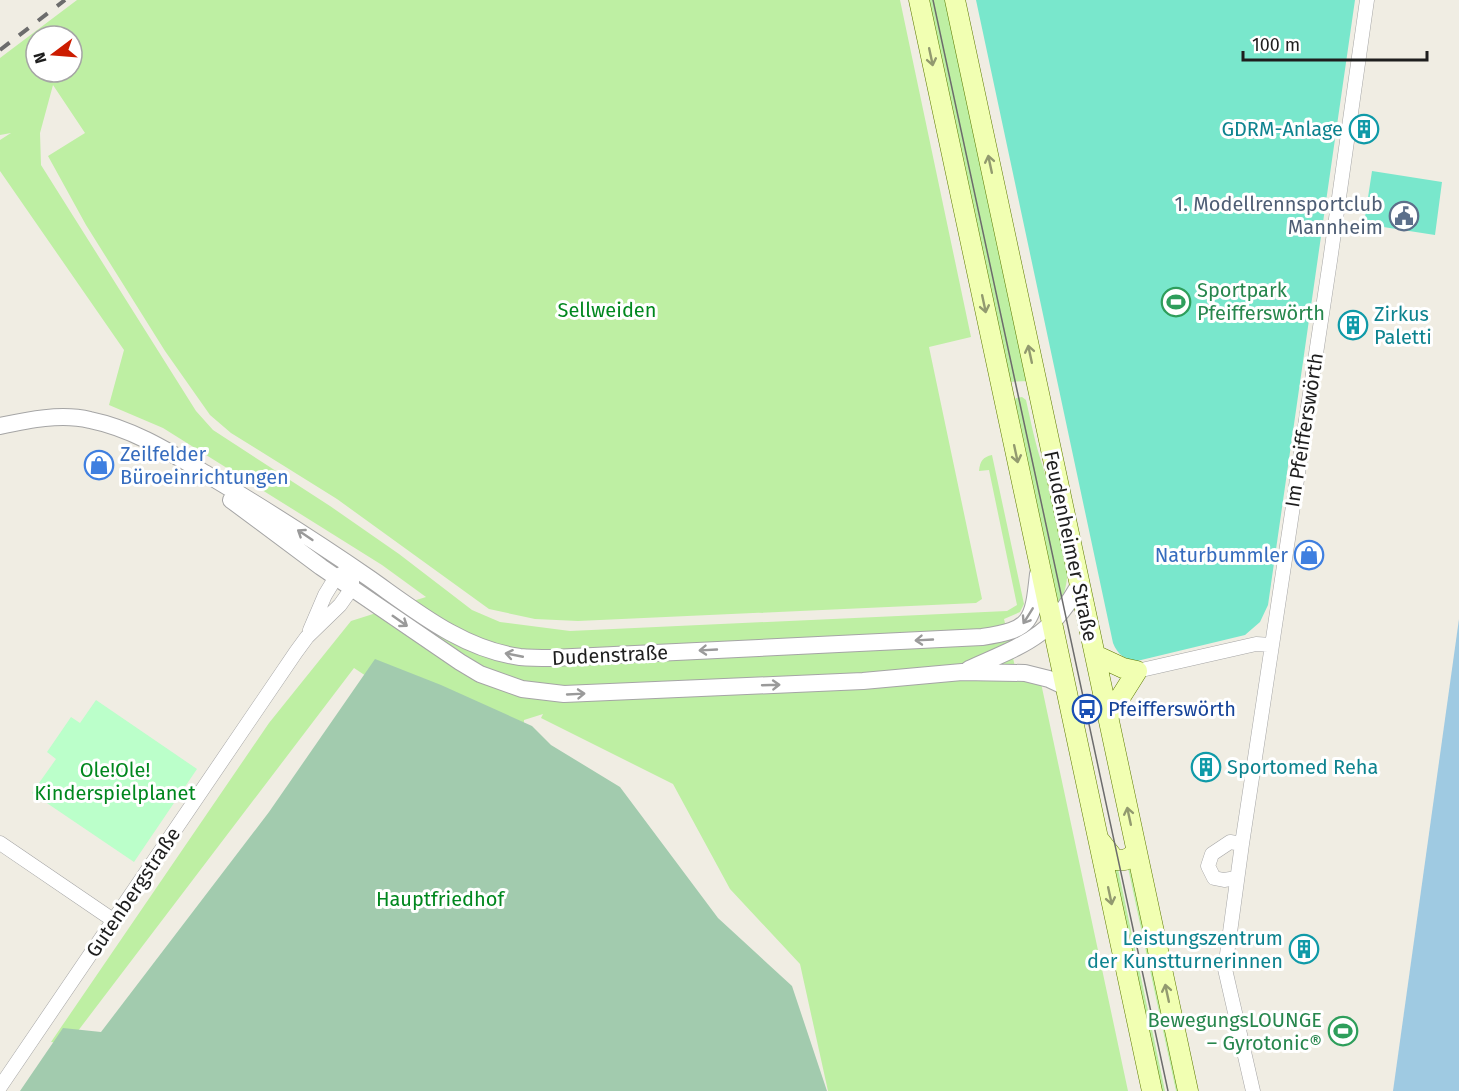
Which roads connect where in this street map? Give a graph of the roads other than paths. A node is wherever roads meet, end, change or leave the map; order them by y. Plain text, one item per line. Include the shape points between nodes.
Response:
1 (919, 0) edge
2 (955, 0) edge
3 (1367, 0) edge
4 (1004, 397) junction
5 (1042, 412) junction
6 (0, 426) edge
7 (186, 462) junction
8 (1040, 564) junction
9 (353, 567) junction
10 (336, 577) junction
11 (1080, 583) junction
12 (352, 588) junction
13 (1052, 625) junction
14 (307, 637) junction
15 (1272, 645) junction
16 (1095, 655) junction
17 (1137, 671) junction
18 (962, 672) junction
19 (1066, 687) junction
20 (1108, 717) junction
21 (1098, 839) junction
22 (0, 843) edge
23 (1242, 844) junction
24 (1137, 853) junction
25 (1237, 878) junction
26 (113, 920) junction
27 (0, 1087) edge
28 (1152, 1091) edge
29 (1188, 1091) edge
30 (1253, 1091) edge

1 -> 4 main road, Feudenheimer Straße
5 -> 2 main road, Feudenheimer Straße
3 - 15 street, Im Pfeifferswörth
4 - 5 main road via 1022,390
4 -> 8 main road, Feudenheimer Straße
5 - 11 main road, Feudenheimer Straße
6 - 7 street, Dudenstraße via 30,419 89,419 155,443
9 -> 7 street, Dudenstraße
7 - 10 street, Dudenstraße
8 -> 9 street, Dudenstraße via 1033,611 1015,631 1003,634 552,658 521,657 464,641
8 - 13 main road, Feudenheimer Straße
9 - 10 street
9 - 12 street
10 - 12 street, Dudenstraße
10 - 14 street, Gutenbergstraße
11 - 13 street, Dudenstraße
11 - 16 main road, Feudenheimer Straße
12 - 14 street, Gutenbergstraße
12 -> 18 street, Dudenstraße via 480,674 522,689 564,694 864,681
13 - 18 street, Dudenstraße via 1023,644
13 - 19 main road, Feudenheimer Straße
14 - 26 street, Gutenbergstraße
15 - 17 street via 1256,644
15 - 23 street, Im Pfeifferswörth
16 - 17 main road
16 - 20 main road, Feudenheimer Straße
17 - 20 main road
18 - 19 street, Dudenstraße via 1025,673
19 - 21 main road, Feudenheimer Straße
24 -> 20 main road, Feudenheimer Straße
21 - 24 main road via 1115,860 1125,860
21 -> 28 main road, Feudenheimer Straße
22 - 26 street
23 - 25 street, Im Pfeifferswörth
23 - 25 street via 1230,842 1212,854 1208,866 1214,878
29 -> 24 main road, Feudenheimer Straße
25 - 30 street, Im Pfeifferswörth via 1225,969
26 - 27 street, Gutenbergstraße

